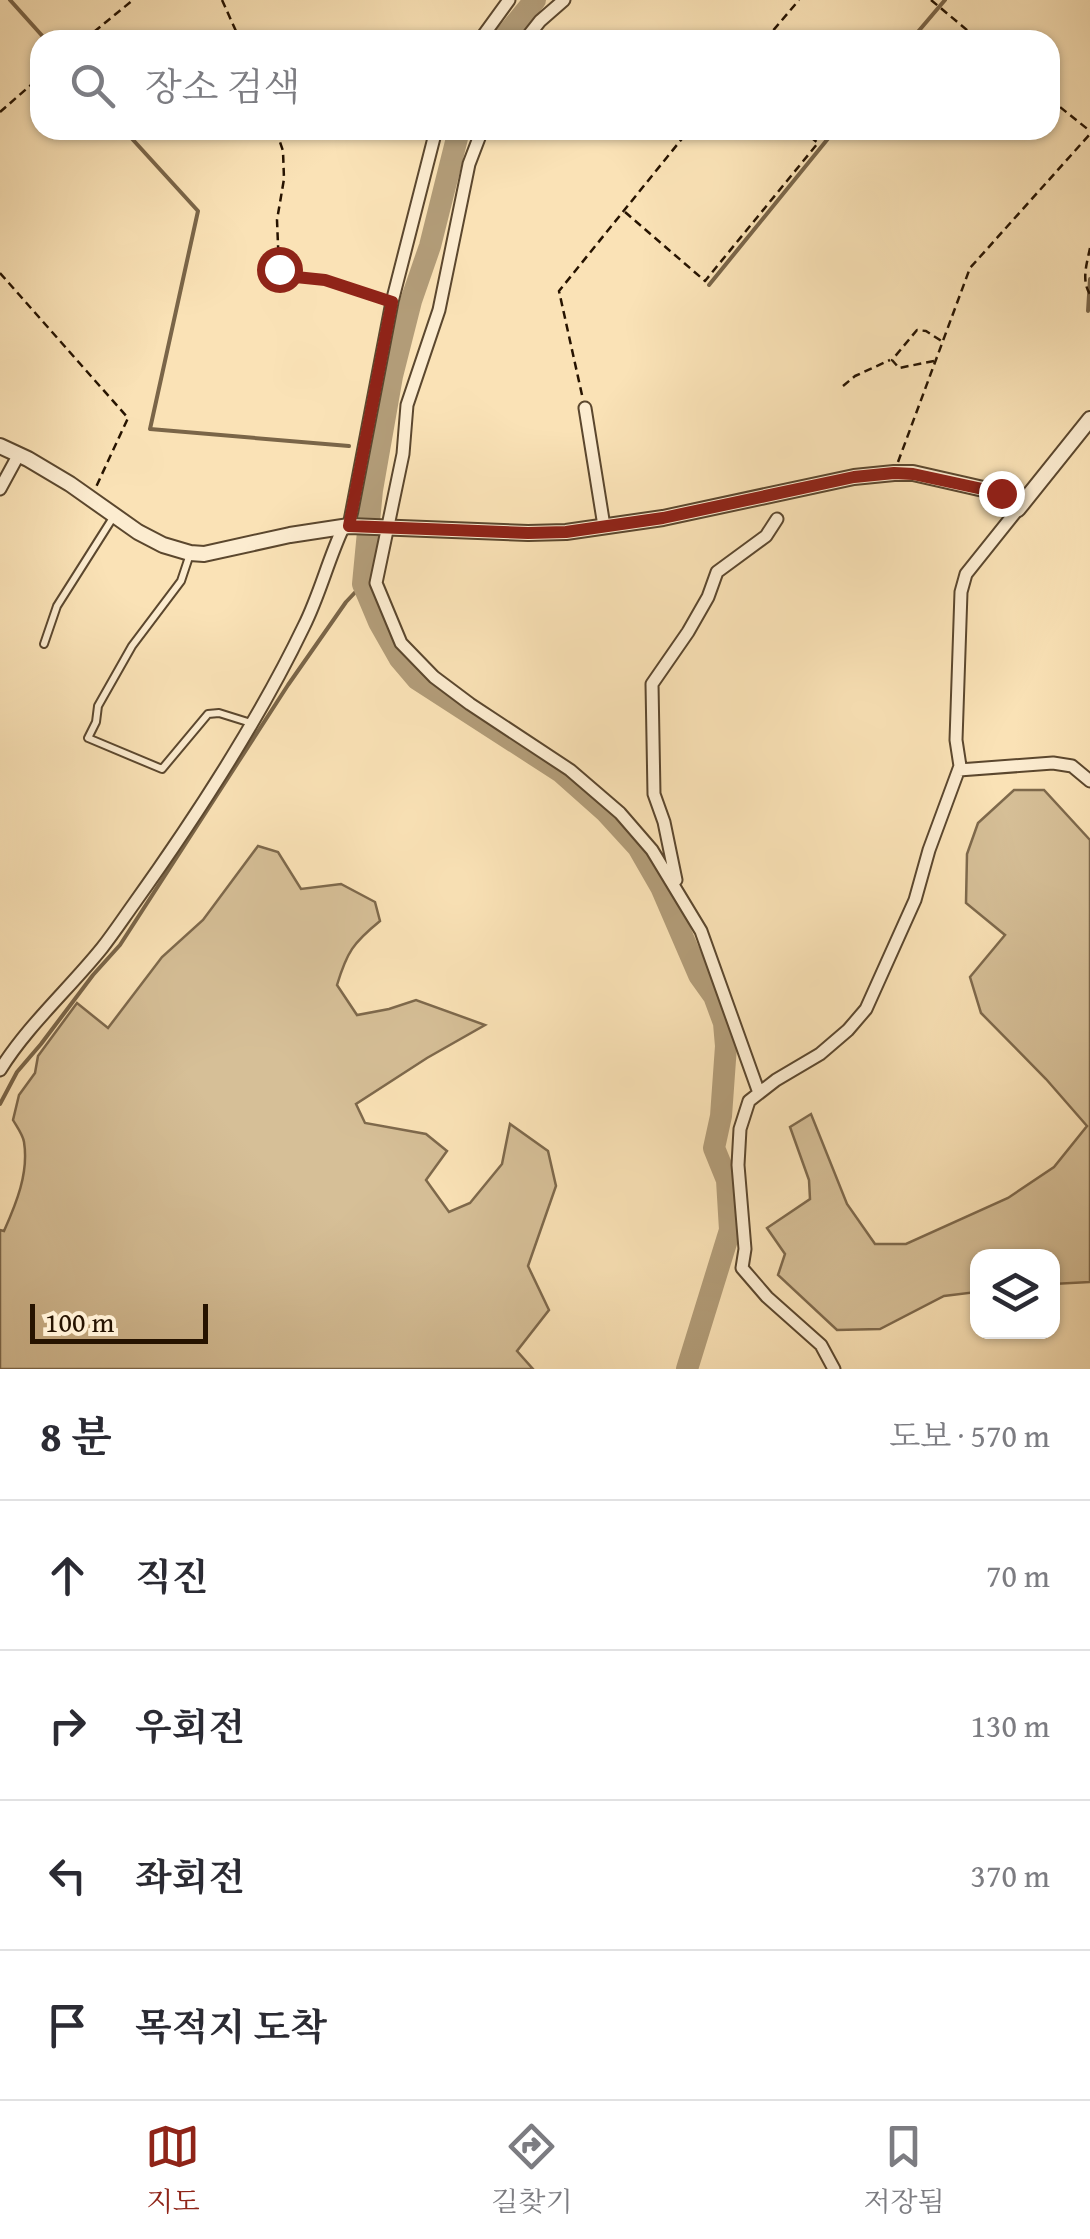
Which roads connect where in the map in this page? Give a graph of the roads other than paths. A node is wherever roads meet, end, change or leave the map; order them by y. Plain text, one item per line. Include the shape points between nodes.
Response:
1 (509, 0) edge
2 (564, 0) edge
3 (487, 30) edge
4 (532, 30) edge
5 (433, 140) edge
6 (478, 140) edge
7 (585, 408) road end
8 (1090, 420) edge
9 (0, 446) edge
10 (18, 454) junction
11 (0, 489) edge
12 (1018, 509) junction
13 (115, 515) junction
14 (777, 519) dead end
15 (384, 526) junction
16 (604, 526) junction
17 (350, 527) junction
18 (190, 553) junction
19 (44, 644) dead end
20 (251, 723) junction
21 (959, 770) junction
22 (1090, 781) edge
23 (679, 891) junction
24 (0, 1070) edge
25 (758, 1094) junction
26 (834, 1369) edge

1 - 3 street
2 - 4 street
5 - 17 street via 392,302
6 - 15 street via 438,310 407,404 403,454
7 - 16 street
8 - 12 street
9 - 10 street
10 - 11 street
10 - 13 street
12 - 16 street via 1009,492 894,473
12 - 21 street via 966,574 961,592
13 - 18 street via 163,545
13 - 19 lane via 57,606
14 - 23 street via 766,536 717,572 688,632 652,684 654,794
15 - 16 street via 528,533
15 - 17 street
15 - 23 street via 376,583 401,643 446,686 602,797 652,850
17 - 18 street
17 - 20 street
18 - 20 lane via 181,581 98,706 88,738 162,769 208,714
20 - 24 street via 109,939
21 - 22 street via 1053,763 1072,766
21 - 25 street via 915,900 866,1010 820,1054
23 - 25 street via 701,931
25 - 26 street via 740,1129 742,1268 821,1345

